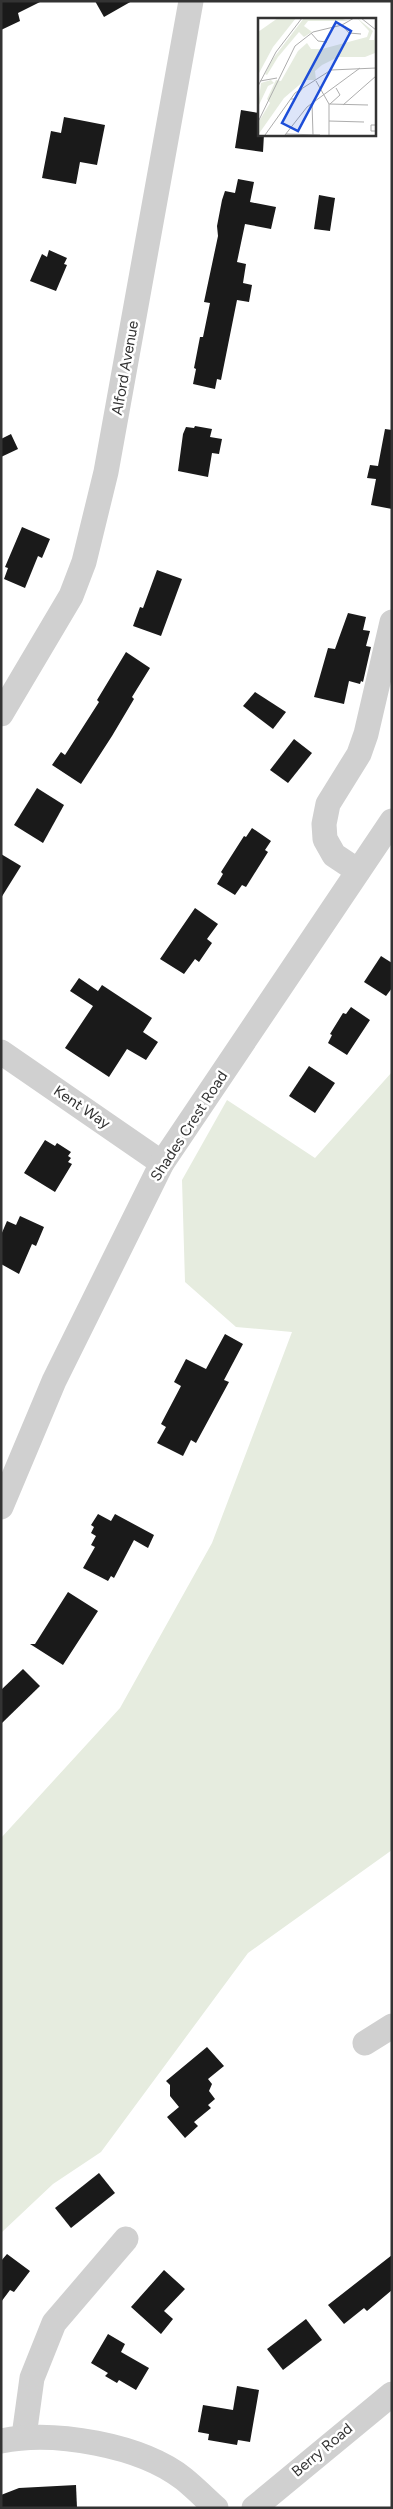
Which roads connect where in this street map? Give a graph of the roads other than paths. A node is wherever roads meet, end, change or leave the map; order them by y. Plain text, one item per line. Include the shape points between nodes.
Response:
1 (191, 1) edge
2 (392, 622) edge
3 (5, 696) edge
4 (392, 821) edge
5 (358, 871) junction
6 (1, 1052) edge
7 (162, 1163) junction
8 (1, 1508) edge
9 (392, 2026) edge
10 (365, 2043) dead end
11 (126, 2239) dead end
12 (392, 2394) edge
13 (13, 2438) edge
14 (216, 2508) edge
15 (254, 2508) edge

1 - 3 street, Alford Avenue via 94,525 71,596
2 - 5 street via 366,734 359,754 328,804 324,824 325,840 334,855
4 - 5 street, Shades Crest Road
5 - 7 street, Shades Crest Road
6 - 7 street, Kent Way
7 - 8 street, Shades Crest Road via 54,1381
9 - 10 street
11 - 13 street via 54,2323
12 - 15 street, Berry Road
13 - 14 street via 89,2441 142,2456 183,2478

